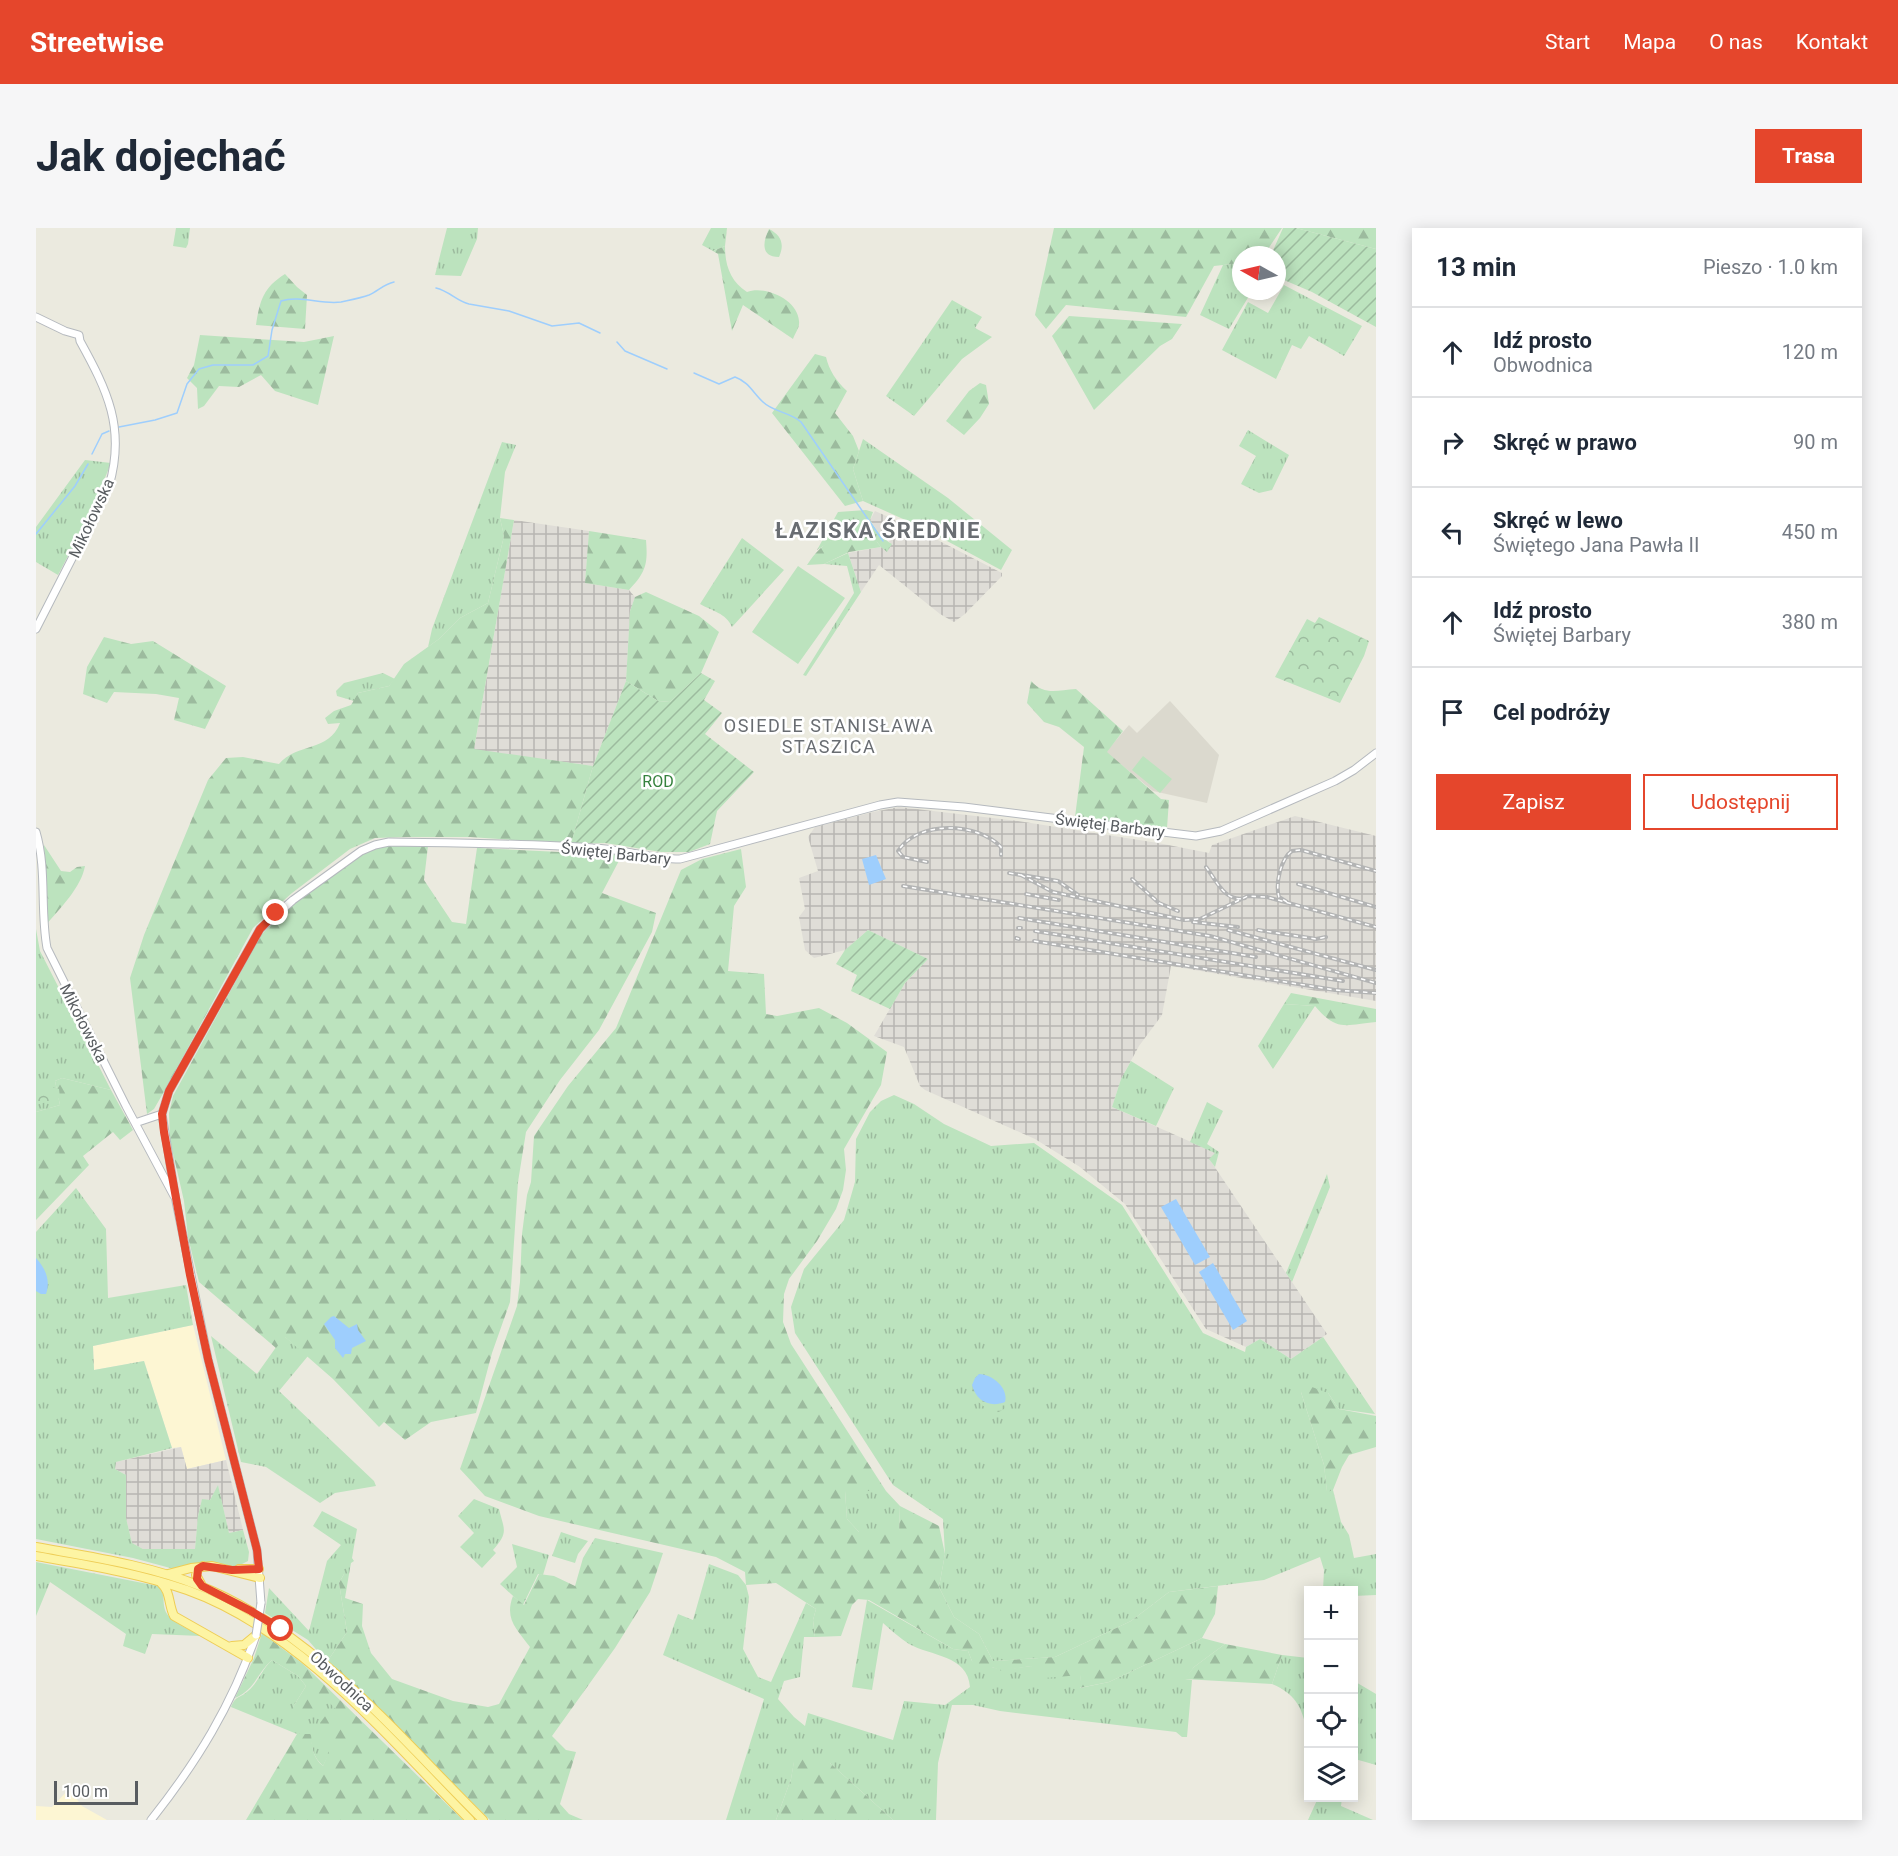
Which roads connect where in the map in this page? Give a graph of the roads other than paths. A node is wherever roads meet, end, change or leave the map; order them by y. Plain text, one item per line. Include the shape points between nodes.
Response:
1 (36, 317) edge
2 (36, 629) edge
3 (1376, 753) edge
4 (36, 832) edge
5 (162, 1114) junction
6 (135, 1123) junction
7 (176, 1201) junction
8 (36, 1547) edge
9 (36, 1556) edge
10 (203, 1566) junction
11 (259, 1569) junction
12 (232, 1570) junction
13 (166, 1574) junction
14 (260, 1578) junction
15 (157, 1581) junction
16 (202, 1586) junction
17 (188, 1590) junction
18 (170, 1601) junction
19 (256, 1635) junction
20 (230, 1646) junction
21 (248, 1658) junction
22 (151, 1820) edge
23 (470, 1820) edge
24 (483, 1820) edge

1 - 2 street, Mikołowska via 79,334 108,396 115,460 109,486
3 - 5 street, Świętej Barbary via 1335,781 1204,835 898,802 680,859 593,848 389,842 375,845 293,900 260,929 169,1091
4 - 6 street, Mikołowska via 47,948
5 - 6 street
5 - 7 street, Świętej Barbary
6 - 7 street, Mikołowska
7 - 11 street via 208,1359
8 - 13 main road, Obwodnica
9 - 15 main road, Obwodnica
10 - 12 main road
10 - 13 main road
10 - 16 main road via 196,1575
11 - 12 main road
11 - 14 street
12 - 14 main road
13 - 16 main road, Obwodnica
14 - 19 street, bridge
15 - 17 main road, Obwodnica
15 - 18 main road via 165,1587
16 - 24 main road, Obwodnica via 251,1611 308,1649
17 - 18 main road
17 - 23 main road, Obwodnica via 241,1614 298,1654
18 - 20 main road via 174,1616
19 - 20 main road via 244,1645
19 - 21 street
20 - 21 main road
21 - 22 street via 205,1746

